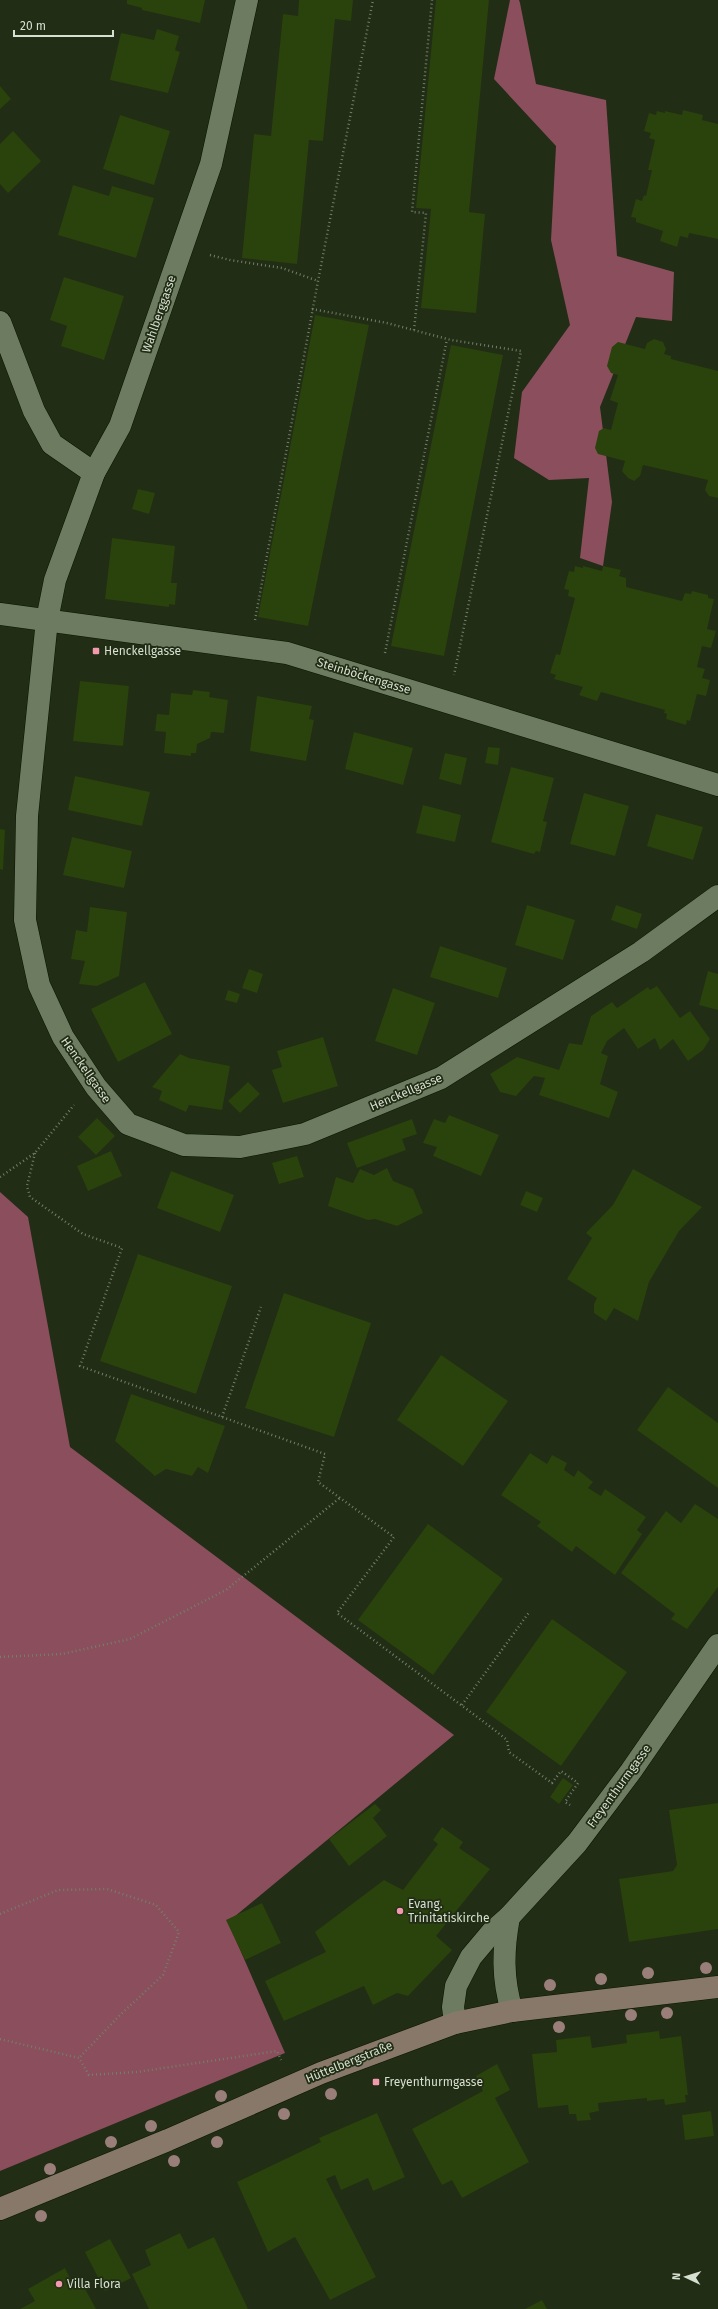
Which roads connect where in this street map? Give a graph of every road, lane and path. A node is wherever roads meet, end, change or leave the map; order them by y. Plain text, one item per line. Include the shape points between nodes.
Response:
1 (247, 0) edge
2 (374, 0) edge
3 (432, 0) edge
4 (182, 248) junction
5 (318, 281) junction
6 (312, 309) junction
7 (0, 322) edge
8 (414, 330) junction
9 (447, 339) junction
10 (94, 473) junction
11 (0, 614) edge
12 (46, 620) junction
13 (250, 647) junction
14 (379, 681) junction
15 (449, 702) junction
16 (718, 785) edge
17 (718, 896) edge
18 (96, 1087) junction
19 (35, 1153) junction
20 (0, 1176) edge
21 (261, 1307) dead end
22 (222, 1417) junction
23 (342, 1497) junction
24 (530, 1611) dead end
25 (718, 1645) edge
26 (0, 1657) edge
27 (462, 1705) junction
28 (568, 1797) dead end
29 (0, 1914) edge
30 (509, 1917) junction
31 (718, 1987) edge
32 (512, 2011) junction
33 (455, 2023) junction
34 (0, 2039) edge
35 (79, 2058) junction
36 (281, 2061) dead end
37 (0, 2209) edge

1 - 4 street, Wahlberggasse via 211,164
2 - 5 path
3 - 8 path via 412,212 426,213
4 - 5 path via 230,260 282,268
4 - 10 street, Wahlberggasse via 120,426
5 - 6 path
6 - 8 path
6 - 13 path
7 - 10 street via 34,411 52,444
8 - 9 path
9 - 14 path
9 - 15 path via 521,351
10 - 12 street, Wahlberggasse via 55,580
11 - 12 street, Steinböckengasse
12 - 13 street, Steinböckengasse
12 - 18 street, Henckellgasse via 27,816 25,920 39,985 62,1037
13 - 14 street, Steinböckengasse via 287,653
14 - 15 street, Steinböckengasse
15 - 16 street, Steinböckengasse
17 - 18 street, Henckellgasse via 641,952 441,1078 305,1134 240,1147 184,1145 128,1124
18 - 19 path via 79,1099
19 - 20 path
19 - 22 path via 27,1186 30,1198 83,1234 122,1248 80,1366
21 - 22 path
22 - 23 path via 325,1454 318,1482
23 - 26 path via 226,1590 130,1639 62,1654
23 - 27 path via 394,1537 337,1613
24 - 27 path
25 - 30 street, Freyenthurmgasse via 582,1837
27 - 28 path via 507,1740 509,1752 552,1783 561,1771 578,1783
29 - 35 path via 58,1890 107,1889 156,1905 179,1932 163,1975
30 - 32 street via 504,1975
30 - 33 street, Freyenthurmgasse via 482,1943 461,1973 454,1996
31 - 32 main road, Hüttelbergstraße
32 - 33 main road, Hüttelbergstraße
33 - 37 main road, Hüttelbergstraße via 321,2073
34 - 35 path
35 - 36 path via 89,2075 137,2072 277,2051

